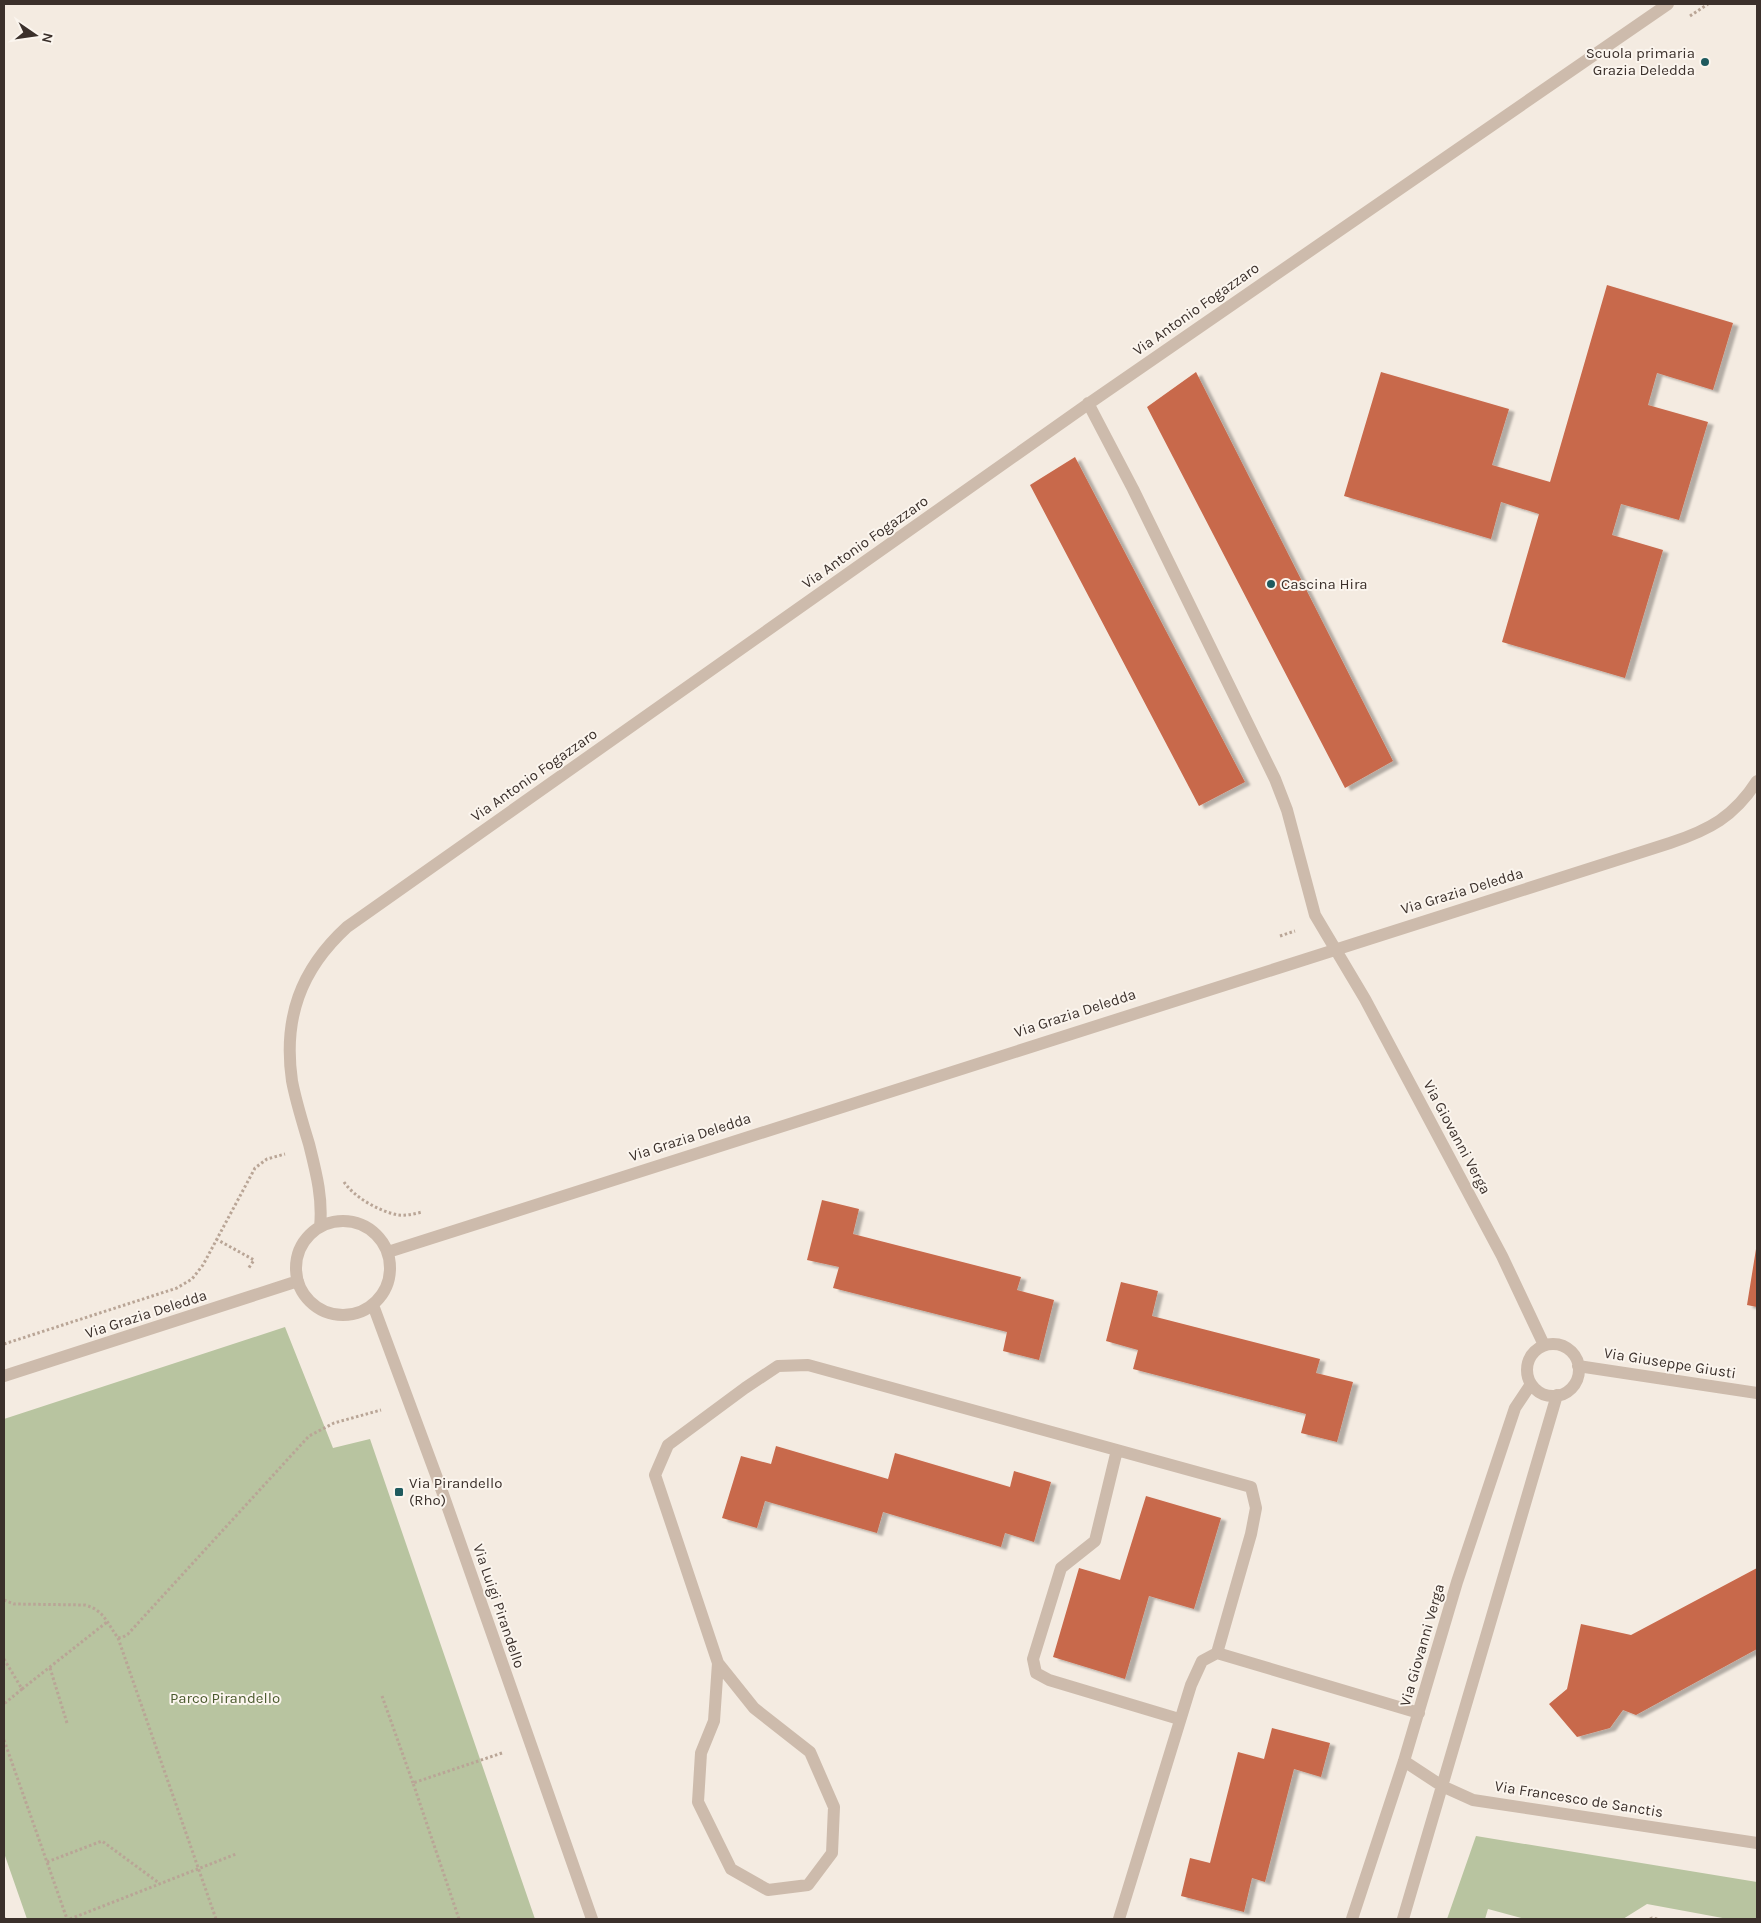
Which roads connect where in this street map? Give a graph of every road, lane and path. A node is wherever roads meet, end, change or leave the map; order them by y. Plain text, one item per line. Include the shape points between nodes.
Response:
1 (1668, 4) edge
2 (1708, 4) edge
3 (1684, 21) dead end
4 (1088, 403) junction
5 (1757, 781) edge
6 (1320, 923) junction
7 (1278, 937) dead end
8 (1334, 947) junction
9 (309, 1146) junction
10 (341, 1179) dead end
11 (423, 1212) dead end
12 (320, 1227) junction
13 (216, 1239) junction
14 (388, 1252) junction
15 (240, 1271) dead end
16 (298, 1281) junction
17 (373, 1305) junction
18 (4, 1344) edge
19 (1544, 1345) junction
20 (1578, 1366) junction
21 (4, 1376) edge
22 (1531, 1384) junction
23 (1757, 1393) edge
24 (1558, 1396) junction
25 (381, 1410) dead end
26 (1117, 1450) junction
27 (4, 1600) edge
28 (107, 1622) junction
29 (118, 1638) junction
30 (1217, 1653) junction
31 (4, 1659) edge
32 (718, 1663) junction
33 (50, 1668) junction
34 (22, 1690) junction
35 (382, 1696) dead end
36 (4, 1704) edge
37 (1419, 1713) junction
38 (1179, 1718) junction
39 (68, 1723) dead end
40 (4, 1740) edge
41 (502, 1753) dead end
42 (1404, 1761) junction
43 (413, 1783) junction
44 (1442, 1786) junction
45 (1757, 1843) edge
46 (236, 1854) dead end
47 (47, 1862) junction
48 (198, 1868) junction
49 (160, 1884) junction
50 (68, 1919) edge
51 (216, 1919) edge
52 (459, 1919) edge
53 (592, 1919) edge
54 (1119, 1919) edge
55 (1352, 1919) edge
56 (1403, 1919) edge
57 (1650, 1919) edge
58 (1658, 1919) edge

1 - 4 street, Via Antonio Fogazzaro
2 - 3 path
4 - 6 street, Via Giovanni Verga via 1275,780
4 - 9 street, Via Antonio Fogazzaro via 346,927 329,943 306,978 290,1026 292,1082
5 - 8 street, Via Grazia Deledda via 1727,816 1702,832
6 - 7 path
6 - 8 street, Via Giovanni Verga
8 - 14 street, Via Grazia Deledda
8 - 19 street, Via Giovanni Verga via 1502,1256
9 - 12 street, Via Antonio Fogazzaro via 318,1178
9 - 13 path via 267,1159 255,1168
10 - 11 path via 348,1188 374,1206 398,1215
12 - 14 street via 335,1221 367,1227 380,1238
12 - 16 street via 311,1233 299,1250
13 - 15 path via 254,1260 249,1269
13 - 18 path via 198,1272 185,1284
14 - 17 street via 389,1281
16 - 17 street via 304,1296 329,1314 360,1313
16 - 21 street, Via Grazia Deledda
17 - 53 street, Via Luigi Pirandello
19 - 20 street via 1566,1348
19 - 22 street via 1528,1361
20 - 23 street, Via Giuseppe Giusti
20 - 24 street via 1571,1388
22 - 24 street via 1542,1394
22 - 37 street, Via Giovanni Verga via 1515,1408 1457,1582
24 - 44 street
25 - 29 path via 334,1423 309,1436 128,1634
26 - 30 street via 1251,1487 1256,1508 1251,1534
26 - 32 street via 808,1365 778,1366 668,1445 655,1475
26 - 38 street via 1095,1541 1061,1568 1033,1659 1034,1666 1036,1673 1049,1680
27 - 28 path via 14,1604 85,1605 98,1610
28 - 29 path
28 - 33 path
29 - 48 path
30 - 37 street
30 - 38 street via 1202,1661
31 - 34 path
32 - 32 street via 714,1721 701,1753 698,1802 731,1869 768,1890 808,1885 832,1853 834,1807 810,1752 754,1708
33 - 34 path
33 - 39 path
34 - 36 path
35 - 43 path
37 - 42 street, Via Giovanni Verga
38 - 54 street
40 - 47 path
41 - 43 path
42 - 44 street, Via Francesco de Sanctis
42 - 55 street, Via Giovanni Verga
43 - 52 path
44 - 45 street, Via Francesco de Sanctis via 1473,1800
44 - 56 street
46 - 48 path
47 - 49 path via 102,1841
47 - 50 path
48 - 49 path
48 - 51 path
49 - 50 path
57 - 58 path

